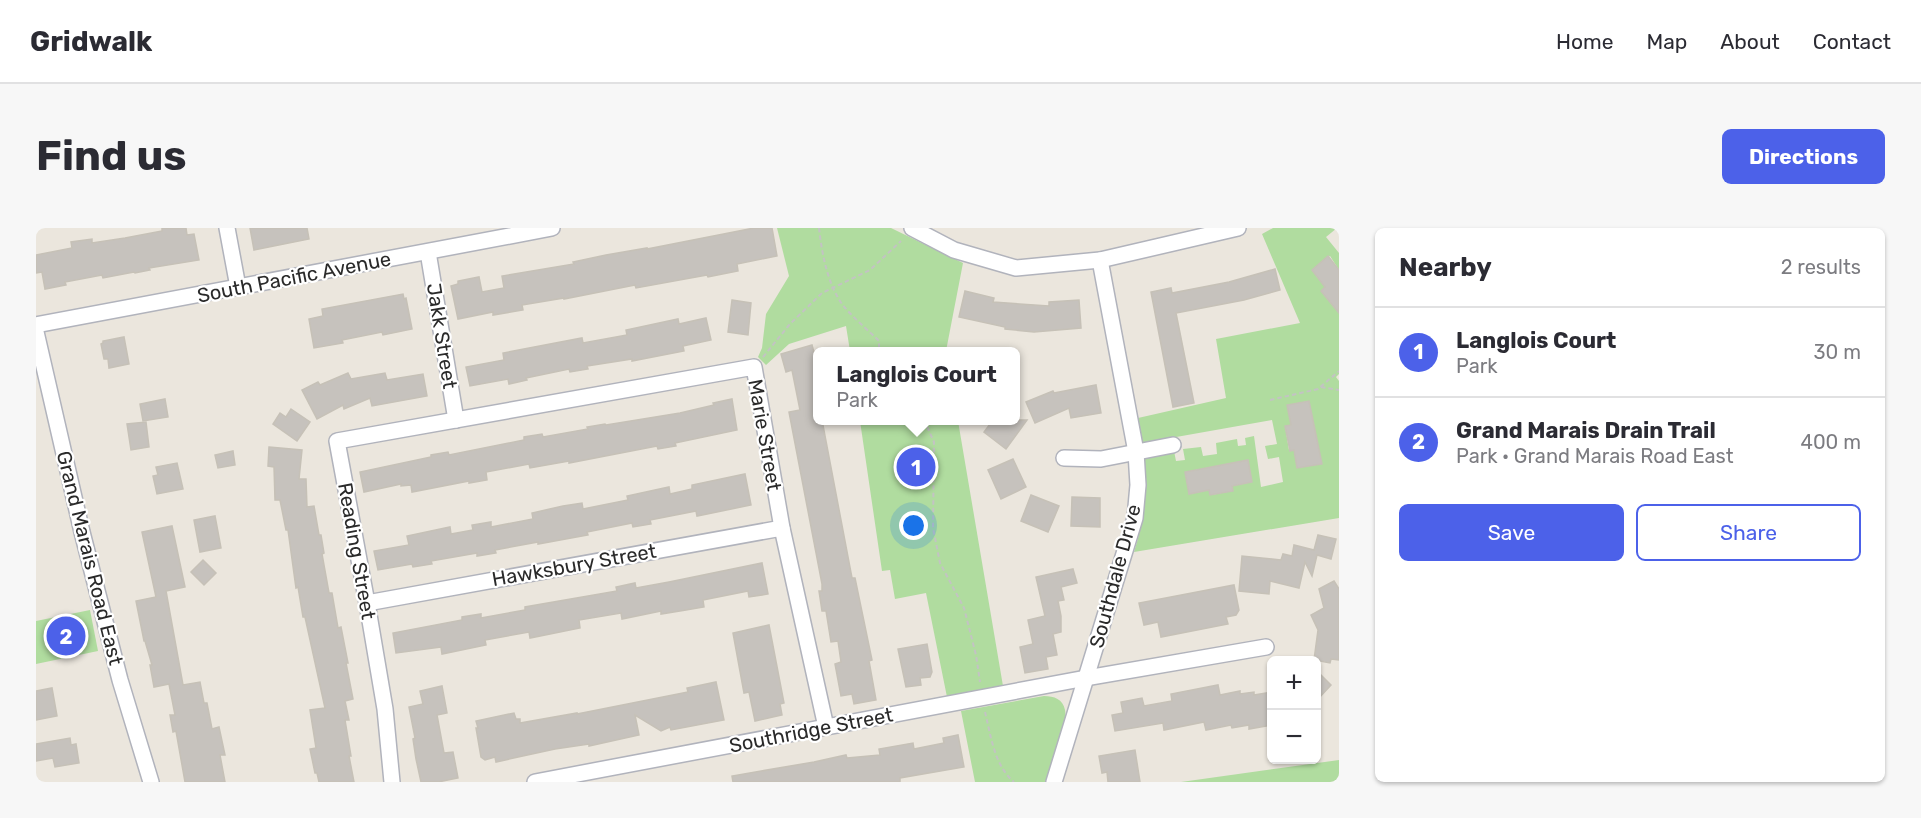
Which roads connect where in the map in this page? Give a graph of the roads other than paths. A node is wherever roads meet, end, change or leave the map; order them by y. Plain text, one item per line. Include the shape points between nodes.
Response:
1 (227, 228) edge
2 (552, 228) edge
3 (912, 228) edge
4 (1238, 228) edge
5 (428, 252) junction
6 (1100, 261) junction
7 (238, 287) junction
8 (36, 326) edge
9 (36, 332) edge
10 (456, 420) junction
11 (1173, 445) dead end
12 (1136, 452) junction
13 (1064, 458) dead end
14 (782, 528) junction
15 (367, 603) junction
16 (1266, 647) dead end
17 (1086, 678) junction
18 (826, 727) junction
19 (152, 782) edge
20 (392, 782) edge
21 (535, 782) edge
22 (1054, 782) edge

1 - 7 street
2 - 5 street, South Pacific Avenue
3 - 6 street via 954,250 1016,268
4 - 6 street
5 - 7 street, South Pacific Avenue
5 - 10 street, Jakk Street
6 - 12 street, Southdale Drive
7 - 8 street, South Pacific Avenue
9 - 19 street, Grand Marais Road East via 87,555
10 - 14 street, Marie Street via 754,368
10 - 15 street, Reading Street via 337,441
11 - 12 street
12 - 13 street via 1101,459
12 - 17 street, Southdale Drive via 1135,518
14 - 15 street, Hawksbury Street
14 - 18 street, Marie Street
15 - 20 street, Reading Street
16 - 17 street, Southridge Street
17 - 18 street, Southridge Street
17 - 22 street, Southdale Drive
18 - 21 street, Southridge Street

